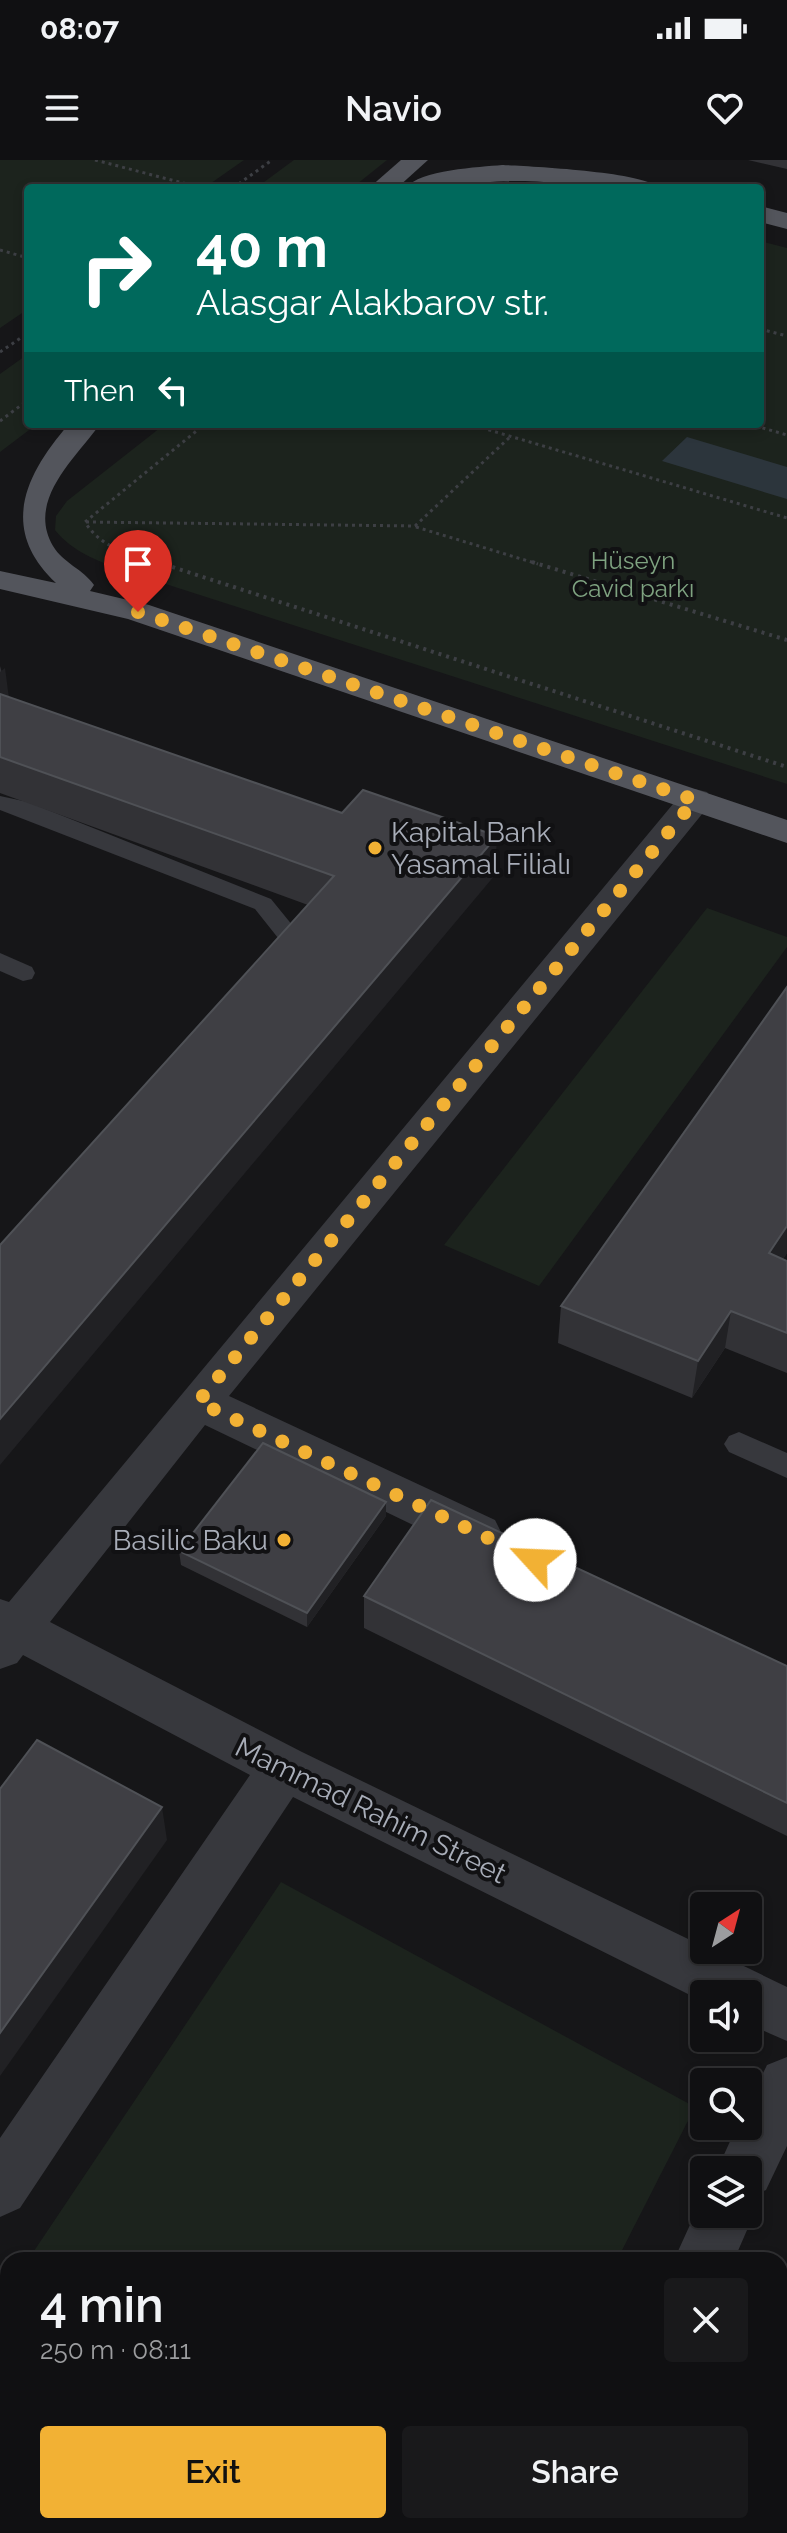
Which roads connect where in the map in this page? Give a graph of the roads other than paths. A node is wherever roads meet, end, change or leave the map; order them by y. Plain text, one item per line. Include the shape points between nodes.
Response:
1 (416, 160) edge
2 (554, 160) edge
3 (387, 184) edge
4 (430, 184) edge
5 (608, 184) edge
6 (632, 184) edge
7 (764, 215) edge
8 (787, 221) edge
9 (70, 428) edge
10 (81, 428) edge
11 (25, 458) dead end
12 (0, 580) edge
13 (138, 612) junction
14 (695, 800) junction
15 (0, 803) edge
16 (787, 832) edge
17 (0, 961) edge
18 (23, 973) dead end
19 (273, 983) edge
20 (198, 1402) junction
21 (739, 1444) dead end
22 (787, 1466) edge
23 (514, 1551) edge
24 (5, 1632) edge
25 (284, 1768) junction
26 (715, 1980) edge
27 (762, 2003) edge
28 (787, 2015) edge
29 (787, 2084) edge
30 (753, 2156) edge
31 (0, 2188) edge
32 (718, 2228) edge
33 (707, 2252) edge

1 - 3 main road
2 - 6 main road
4 - 5 main road via 487,171
7 - 8 main road
9 - 11 main road
10 - 13 main road via 34,480 14,527 20,546 36,563
12 - 13 main road
13 - 14 main road
14 - 16 main road
14 - 20 street
15 - 19 lane via 263,904 294,942
17 - 18 lane
20 - 23 street
20 - 24 street
21 - 22 lane
24 - 25 street, Mammad Rahim Street
25 - 26 street, Mammad Rahim Street
25 - 31 street
27 - 28 street, Mammad Rahim Street
29 - 30 street
32 - 33 street

